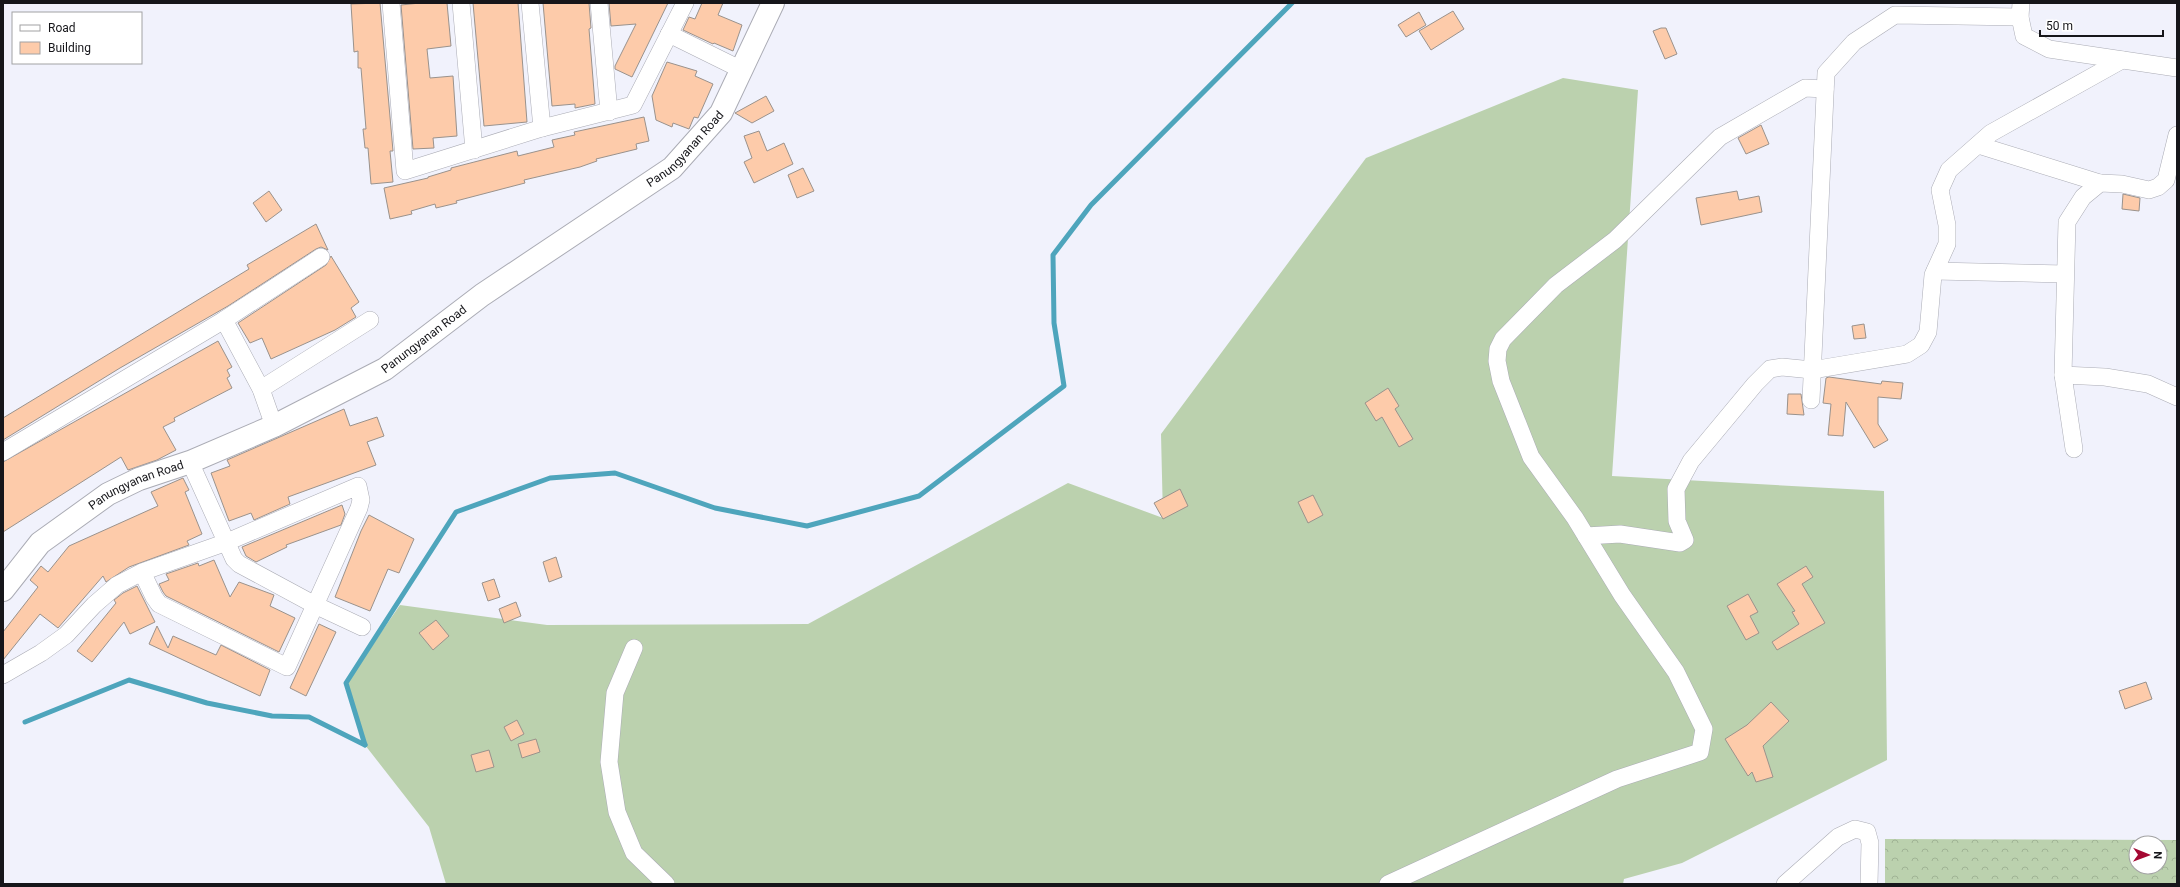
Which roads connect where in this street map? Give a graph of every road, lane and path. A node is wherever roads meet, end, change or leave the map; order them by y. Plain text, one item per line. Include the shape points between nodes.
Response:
1 (391, 3) edge
2 (461, 3) edge
3 (530, 3) edge
4 (599, 3) edge
5 (685, 3) edge
6 (773, 3) edge
7 (2020, 10) edge
8 (669, 34) junction
9 (2122, 60) junction
10 (2177, 68) edge
11 (742, 70) junction
12 (1825, 89) junction
13 (609, 112) junction
14 (542, 128) junction
15 (2177, 135) edge
16 (1978, 145) junction
17 (474, 150) junction
18 (2100, 184) junction
19 (321, 258) dead end
20 (1935, 271) junction
21 (2065, 274) junction
22 (224, 320) junction
23 (370, 320) dead end
24 (1812, 370) junction
25 (2063, 375) junction
26 (261, 389) junction
27 (2177, 397) edge
28 (1811, 400) dead end
29 (274, 426) junction
30 (2074, 449) dead end
31 (3, 452) edge
32 (190, 462) junction
33 (1586, 536) junction
34 (227, 542) junction
35 (142, 572) junction
36 (3, 590) edge
37 (315, 606) junction
38 (362, 628) dead end
39 (634, 648) dead end
40 (3, 675) edge
41 (1793, 880) edge
42 (666, 884) edge
43 (1388, 884) edge
44 (1869, 884) edge

1 - 17 street via 405,171
2 - 17 street
3 - 14 street
4 - 13 street
5 - 8 street
6 - 11 street, Panungyanan Road
7 - 9 street via 2024,36 2050,49
7 - 12 street via 1895,15 1854,42 1826,73
8 - 11 street
8 - 13 street via 633,105
9 - 10 street
9 - 16 street via 1991,133
11 - 29 street, Panungyanan Road via 721,113 672,168 482,294 385,369
12 - 24 street
12 - 33 street via 1805,88 1720,137 1615,240 1556,285 1503,339 1498,355 1501,381 1531,457
13 - 14 street
14 - 17 street
15 - 18 street via 2166,180 2158,187 2149,190 2122,184
16 - 18 street
16 - 20 street via 1949,170 1940,190 1947,225 1946,244
18 - 21 street via 2083,197 2067,222
19 - 22 street
20 - 21 street
20 - 24 street via 1928,332 1921,345 1907,354
21 - 25 street
22 - 26 street
22 - 31 street
23 - 26 street
24 - 28 street
24 - 33 street via 1782,367 1770,369 1691,461 1676,489 1677,521 1685,537 1683,543 1620,534
25 - 27 street via 2105,377 2148,384
25 - 30 street
26 - 29 street
29 - 32 street, Panungyanan Road
32 - 34 street
32 - 36 street, Panungyanan Road via 139,479 108,494 80,513 40,543
33 - 43 street via 1622,595 1676,672 1704,729 1700,752 1617,779
34 - 35 street
34 - 37 street via 239,564
34 - 37 street via 358,486 361,500 359,508
35 - 37 street via 159,604 287,666
35 - 40 street via 117,585 94,604 66,635 41,654
37 - 38 street
39 - 42 street via 615,694 609,762 617,812 634,853
41 - 44 street via 1838,837 1855,829 1867,832 1870,843

